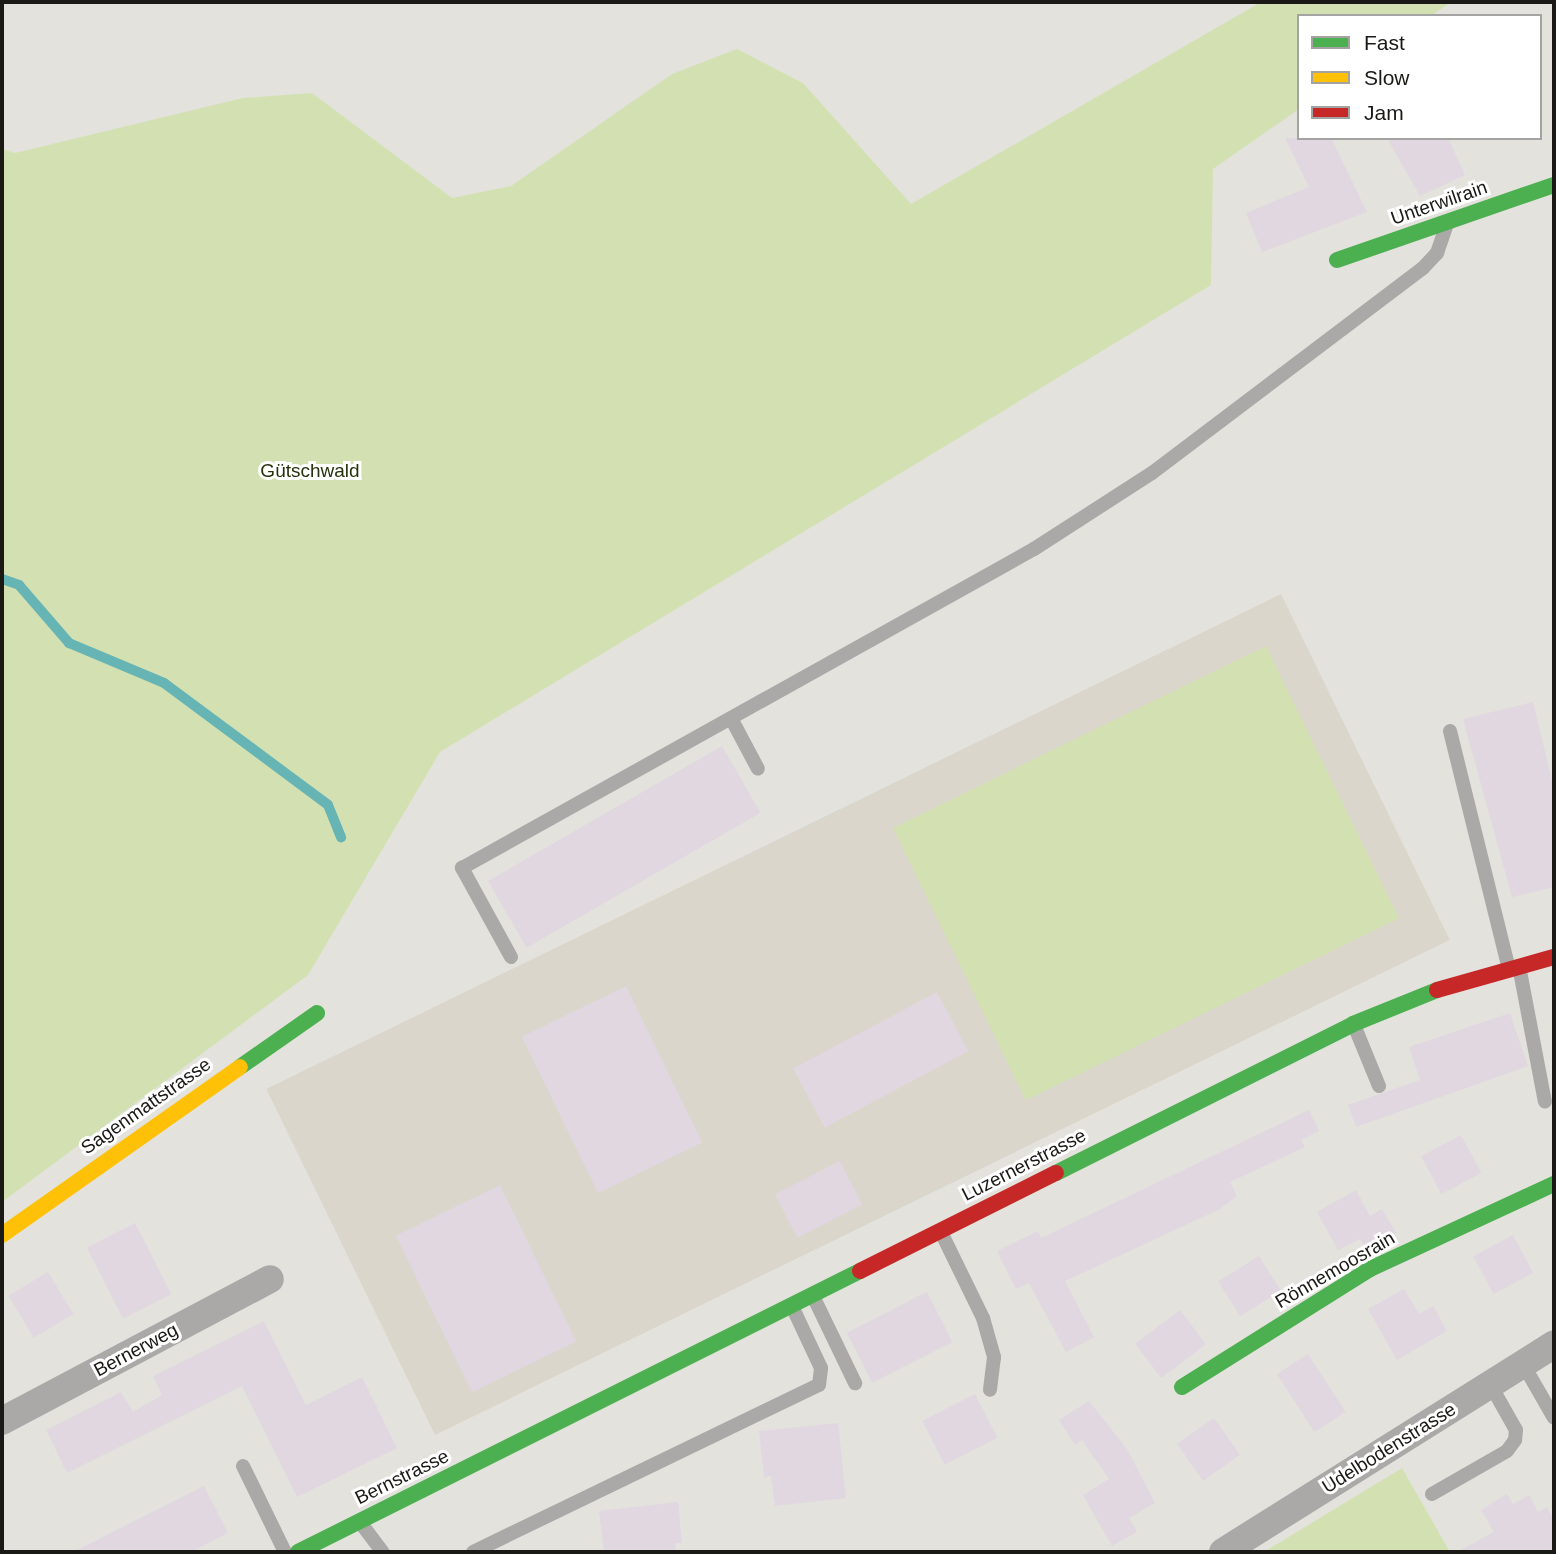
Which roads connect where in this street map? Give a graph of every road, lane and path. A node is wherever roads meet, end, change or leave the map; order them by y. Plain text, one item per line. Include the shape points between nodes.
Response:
1 (1554, 185) edge
2 (1447, 222) junction
3 (1336, 260) dead end
4 (732, 720) junction
5 (1450, 731) dead end
6 (758, 769) dead end
7 (511, 957) dead end
8 (1554, 957) edge
9 (1514, 966) junction
10 (317, 1013) dead end
11 (1353, 1024) junction
12 (1378, 1086) dead end
13 (1545, 1102) dead end
14 (1554, 1184) edge
15 (940, 1231) junction
16 (2, 1235) edge
17 (270, 1279) dead end
18 (813, 1296) junction
19 (792, 1306) junction
20 (1554, 1344) edge
21 (1523, 1364) junction
22 (855, 1383) dead end
23 (1490, 1384) junction
24 (1182, 1387) dead end
25 (990, 1390) dead end
26 (1554, 1418) edge
27 (2, 1421) edge
28 (526, 1441) joint
29 (243, 1466) dead end
30 (1432, 1494) dead end
31 (359, 1521) junction
32 (285, 1552) edge
33 (298, 1552) edge
34 (383, 1552) edge
35 (473, 1552) edge
36 (1223, 1552) edge

1 - 2 main road, Unterwilrain
2 - 3 main road, Unterwilrain
2 - 4 lane via 1443,243 1423,268 1152,473 964,592
4 - 6 lane
4 - 7 lane via 462,868
5 - 9 lane
8 - 9 main road, Luzernerstrasse
9 - 11 main road, Luzernerstrasse
9 - 13 lane
10 - 16 main road, Sagenmattstrasse
11 - 12 lane
11 - 15 main road, Luzernerstrasse
14 - 24 main road, Rönnemoosrain via 1370,1269
15 - 18 main road, Luzernerstrasse
15 - 25 lane via 983,1318 994,1357
17 - 27 street, Bernerweg
18 - 19 main road, Luzernerstrasse
18 - 22 lane
19 - 28 main road, Luzernerstrasse
19 - 35 lane via 821,1368 819,1385
20 - 21 street, Udelbodenstrasse
21 - 23 street, Udelbodenstrasse
21 - 26 lane
23 - 30 lane via 1516,1430 1515,1440 1507,1451
23 - 36 street, Udelbodenstrasse
28 - 31 main road, Bernstrasse
29 - 32 lane
31 - 33 main road, Bernstrasse
31 - 34 lane

